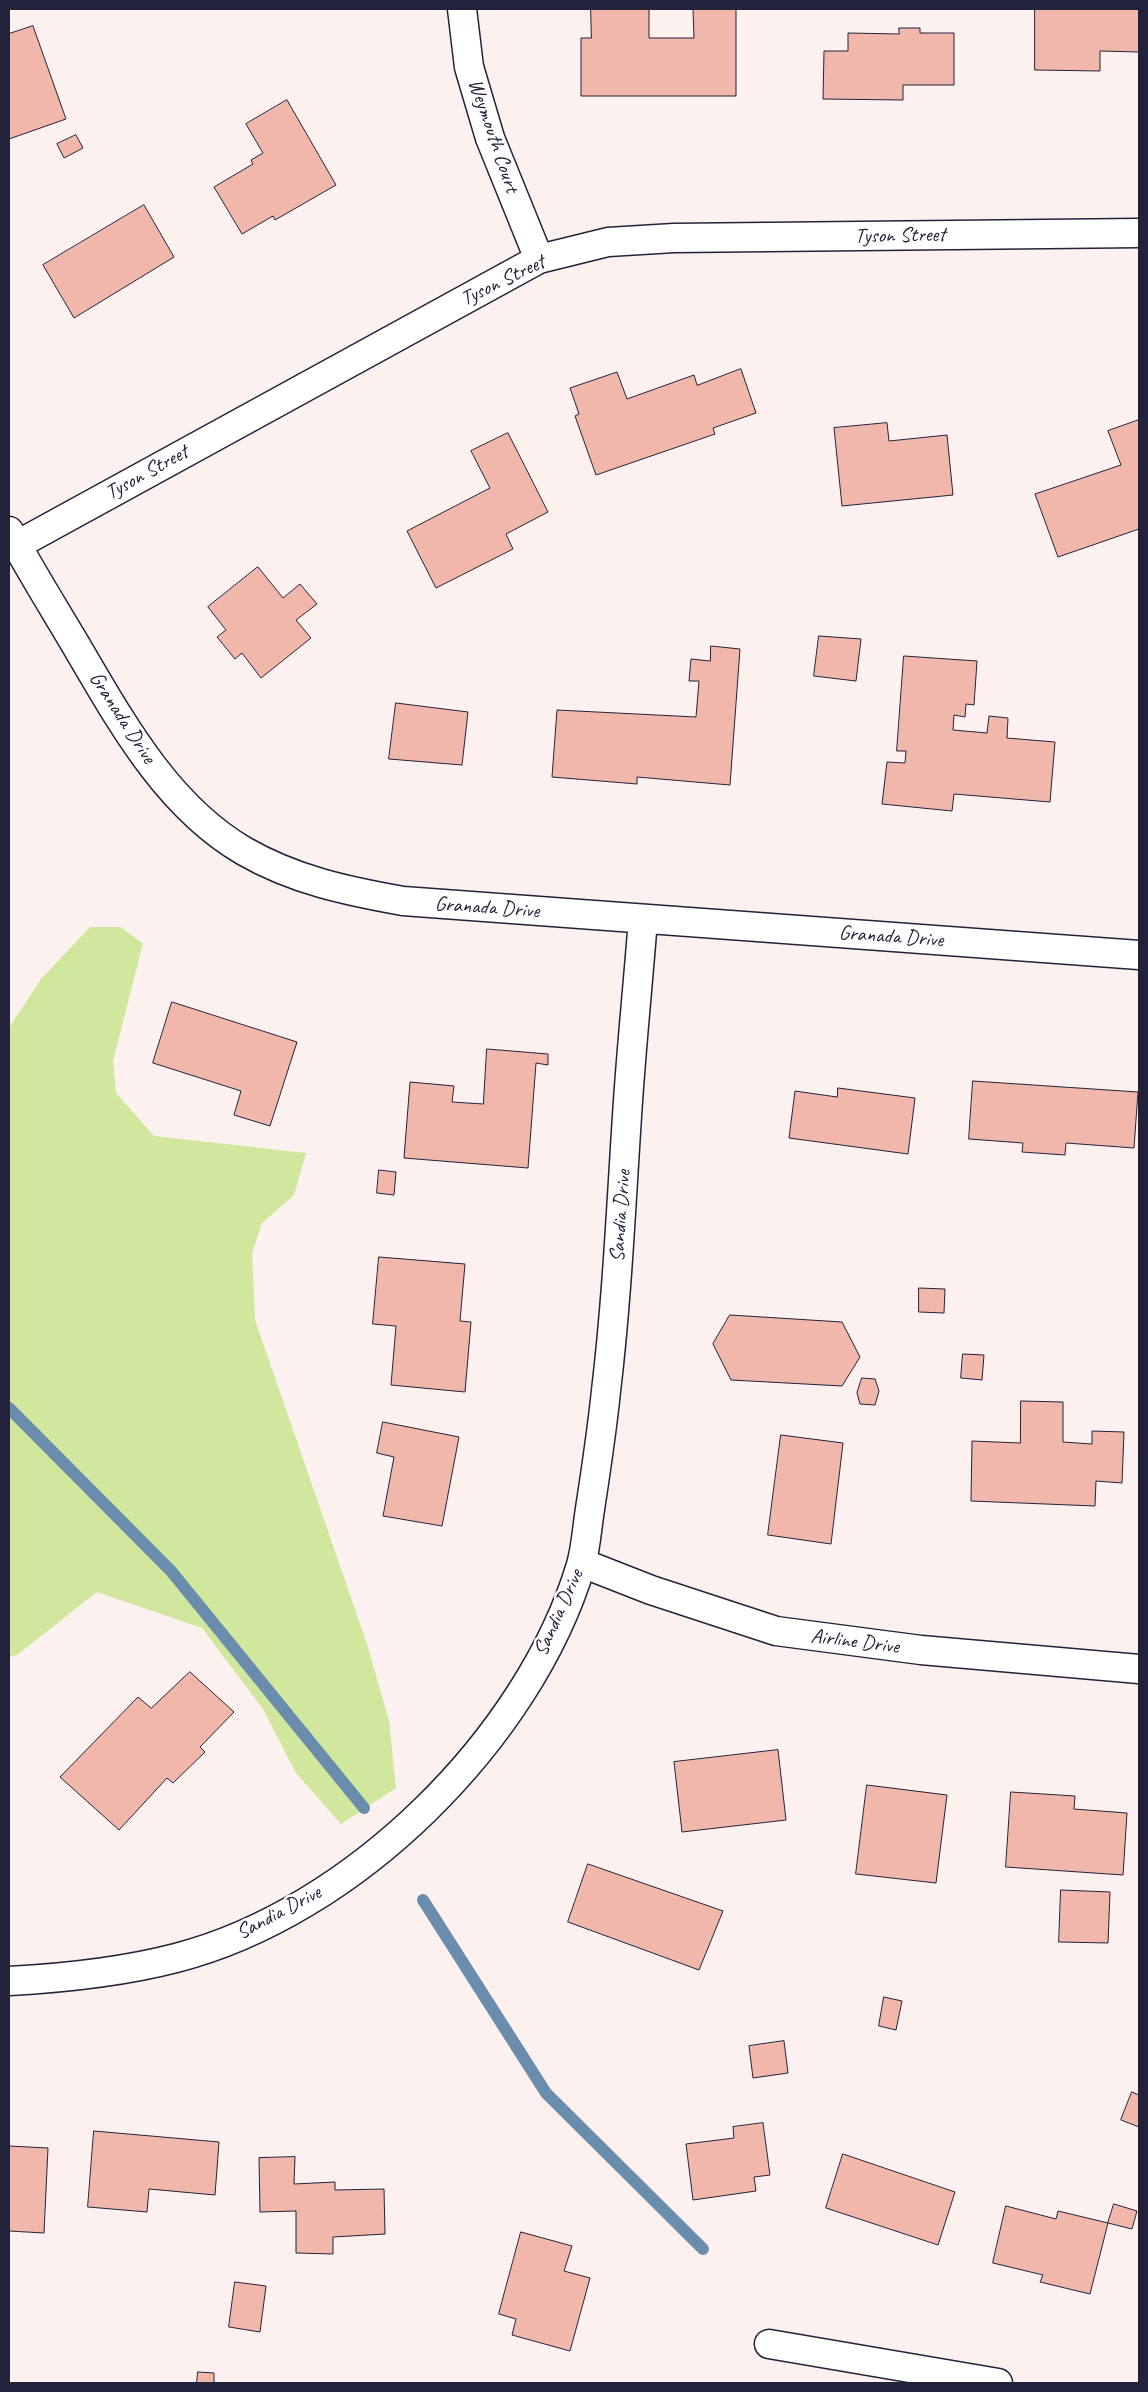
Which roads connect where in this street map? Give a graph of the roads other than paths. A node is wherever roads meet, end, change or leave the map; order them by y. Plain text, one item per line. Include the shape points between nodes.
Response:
1 (462, 9) edge
2 (1139, 233) edge
3 (539, 259) junction
4 (13, 538) edge
5 (643, 920) junction
6 (1139, 955) edge
7 (582, 1562) junction
8 (1139, 1669) edge
9 (9, 1981) edge
10 (769, 2344) dead end
11 (998, 2383) edge

1 - 3 street, Weymouth Court via 469,67 488,129
2 - 3 street, Tyson Street via 674,238 608,242
3 - 4 street, Tyson Street
4 - 5 street, Granada Drive via 113,708 154,769 215,832 245,851 287,873 403,901
5 - 6 street, Granada Drive
5 - 7 street, Sandia Drive via 615,1316
7 - 8 street, Airline Drive via 669,1597 776,1631 921,1650
7 - 9 street, Sandia Drive via 565,1609 535,1669 508,1712 462,1772 432,1804 360,1866 272,1920 178,1958 120,1970
10 - 11 street

